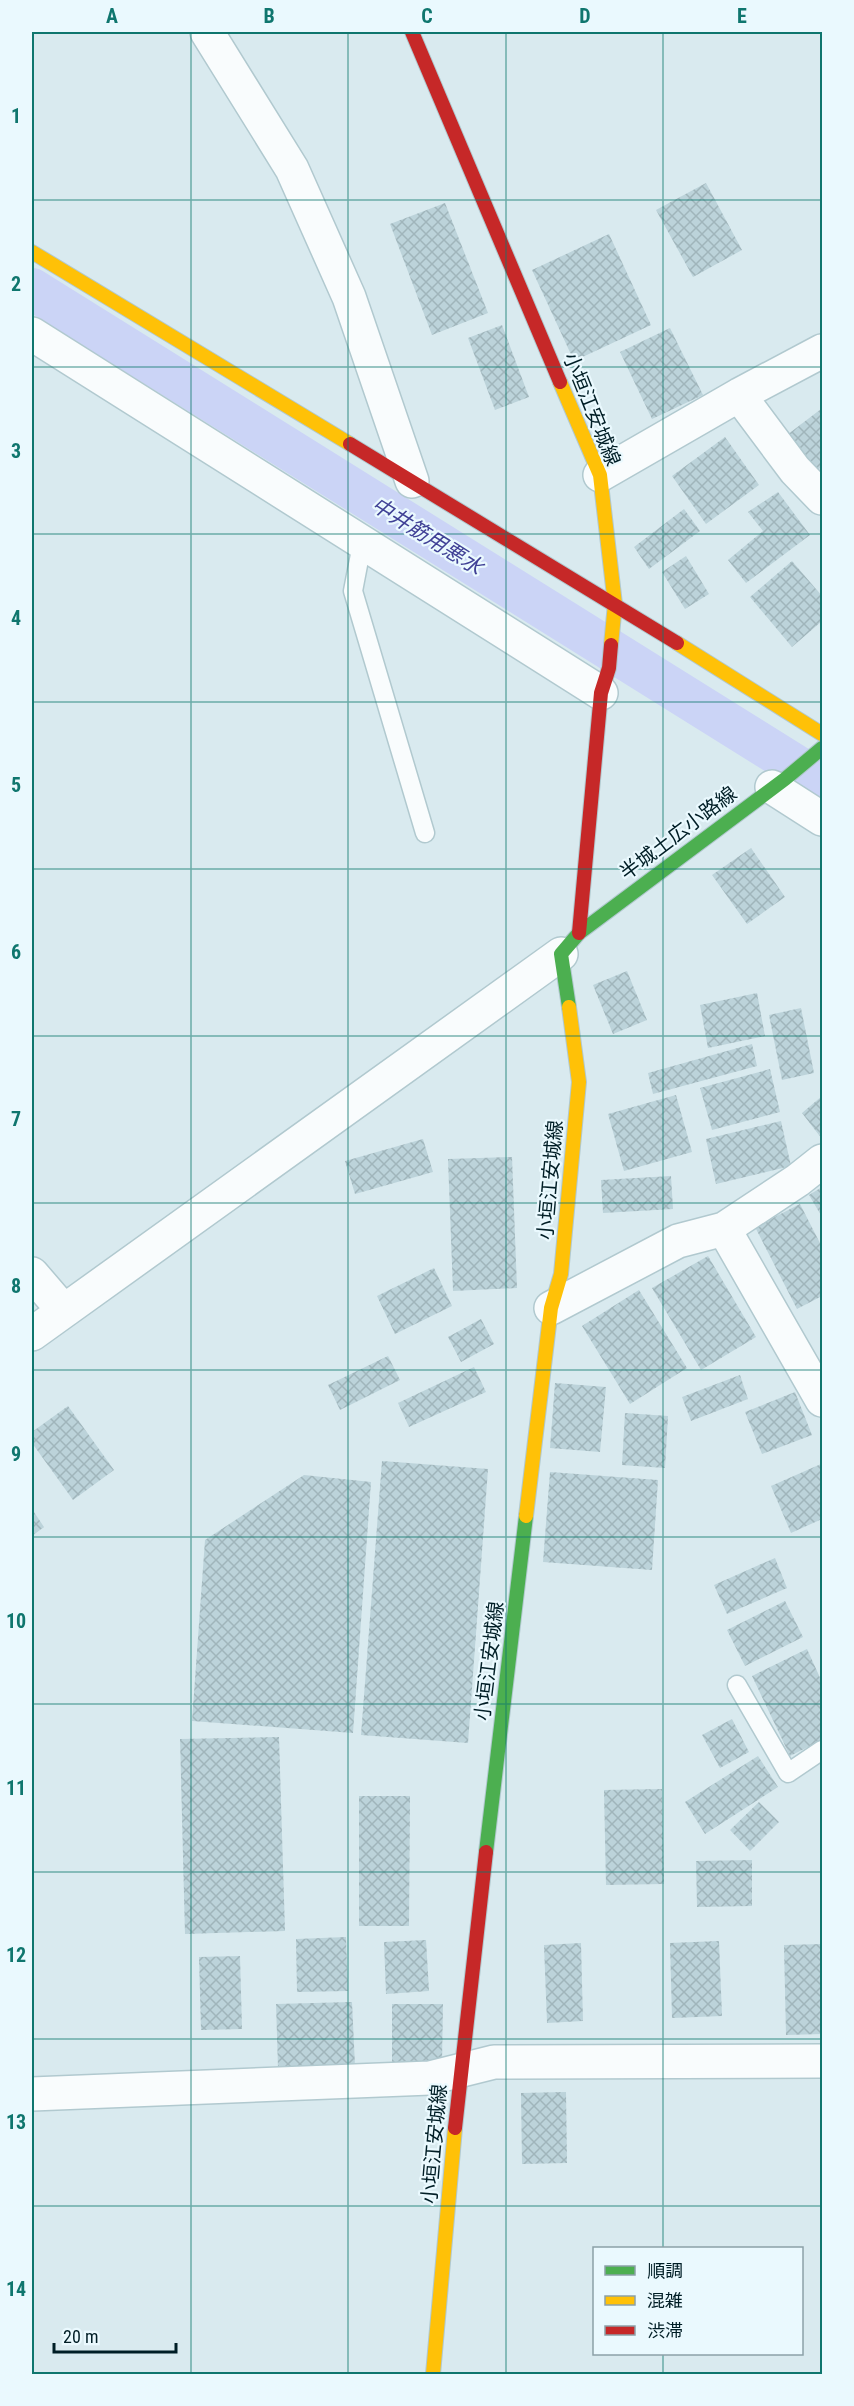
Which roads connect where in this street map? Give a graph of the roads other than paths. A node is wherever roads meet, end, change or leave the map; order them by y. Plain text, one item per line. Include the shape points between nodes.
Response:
1 (207, 32) edge
2 (412, 32) edge
3 (32, 252) edge
4 (32, 334) edge
5 (822, 351) edge
6 (739, 395) junction
7 (600, 475) junction
8 (412, 481) junction
9 (822, 498) edge
10 (362, 544) junction
11 (615, 604) junction
12 (605, 680) junction
13 (822, 734) edge
14 (822, 748) edge
15 (778, 783) junction
16 (822, 819) edge
17 (425, 833) dead end
18 (570, 943) junction
19 (822, 1161) edge
20 (724, 1229) junction
21 (32, 1274) edge
22 (551, 1308) junction
23 (63, 1310) junction
24 (32, 1334) edge
25 (822, 1400) edge
26 (736, 1685) dead end
27 (822, 1750) edge
28 (822, 2061) edge
29 (460, 2070) junction
30 (32, 2094) edge
31 (433, 2374) edge

1 - 8 street via 292,168 349,297
2 - 7 main road, 小垣江安城線
3 - 8 main road
4 - 10 street
5 - 6 street
6 - 7 street
6 - 9 street via 795,470
7 - 11 main road, 小垣江安城線
8 - 11 main road
10 - 12 street
10 - 17 lane via 353,591
11 - 12 main road, 小垣江安城線
11 - 13 main road
12 - 18 main road, 小垣江安城線
14 - 15 main road, 半城土広小路線
15 - 16 street
15 - 18 main road, 半城土広小路線
18 - 22 main road, 小垣江安城線 via 579,1082 561,1274
18 - 23 street
19 - 20 street
20 - 22 street via 678,1241
20 - 25 street
21 - 23 street
22 - 29 main road, 小垣江安城線
23 - 24 street
26 - 27 lane via 788,1773
28 - 29 street via 494,2062
29 - 30 street via 429,2078
29 - 31 main road, 小垣江安城線

